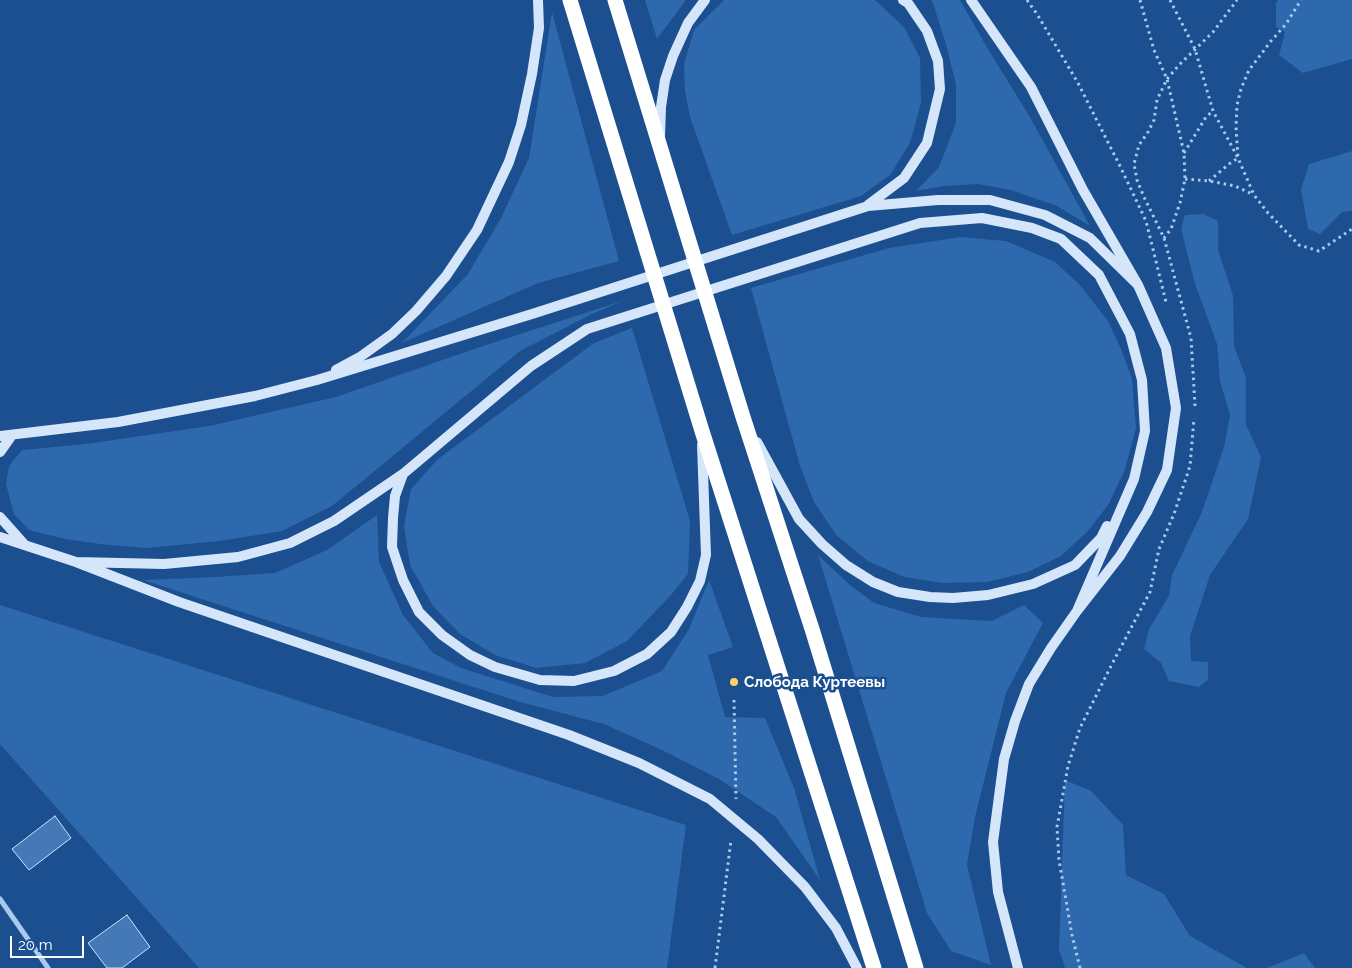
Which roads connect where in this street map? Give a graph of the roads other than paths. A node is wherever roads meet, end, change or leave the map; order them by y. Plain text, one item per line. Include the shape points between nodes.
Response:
1 (538, 0) edge
2 (570, 0) edge
3 (614, 0) edge
4 (705, 0) edge
5 (904, 0) edge
6 (971, 0) edge
7 (660, 147) junction
8 (868, 206) junction
9 (1138, 285) junction
10 (317, 380) junction
11 (743, 417) junction
12 (702, 431) junction
13 (12, 435) junction
14 (0, 436) edge
15 (0, 452) edge
16 (403, 474) junction
17 (1134, 479) junction
18 (0, 517) edge
19 (0, 537) edge
20 (25, 545) junction
21 (76, 562) junction
22 (1076, 611) junction
23 (0, 899) edge
24 (48, 968) edge
25 (857, 968) edge
26 (874, 968) edge
27 (916, 968) edge
28 (1018, 968) edge

1 - 10 street via 539,28 521,125 509,162 477,230 446,276 392,334 360,357
2 - 12 highway
3 - 7 highway
4 - 7 street via 688,23 665,80
5 - 8 street via 927,31 938,61 940,89 928,143 904,178
6 - 9 street via 1031,87
7 - 11 highway
8 - 9 street via 938,200 990,200 1045,215 1090,238
8 - 10 street
9 - 22 street via 1166,348 1176,408 1167,470 1129,541
10 - 13 street via 255,396 118,422
11 - 17 street via 799,519 846,565 873,582 898,592 930,597 988,595 1033,584 1075,565 1101,538
11 - 27 highway
12 - 16 street via 706,554 700,581 687,607 672,632 647,654 614,671 574,681 540,680 495,667 470,655 442,635 419,612 403,580 392,547 396,496
12 - 26 highway
13 - 14 street
13 - 15 street
16 - 17 street via 531,366 588,329 920,223 982,218 1032,228 1060,240 1099,275 1130,334 1142,380 1145,431
16 - 21 street via 334,521 290,543 238,557 164,564
17 - 22 street
18 - 20 street
19 - 20 street
20 - 21 street
21 - 25 street via 179,602 569,736 639,763 710,799 758,838 805,887 836,928
22 - 28 street via 1029,684 1004,760 993,842 998,892
23 - 24 street

